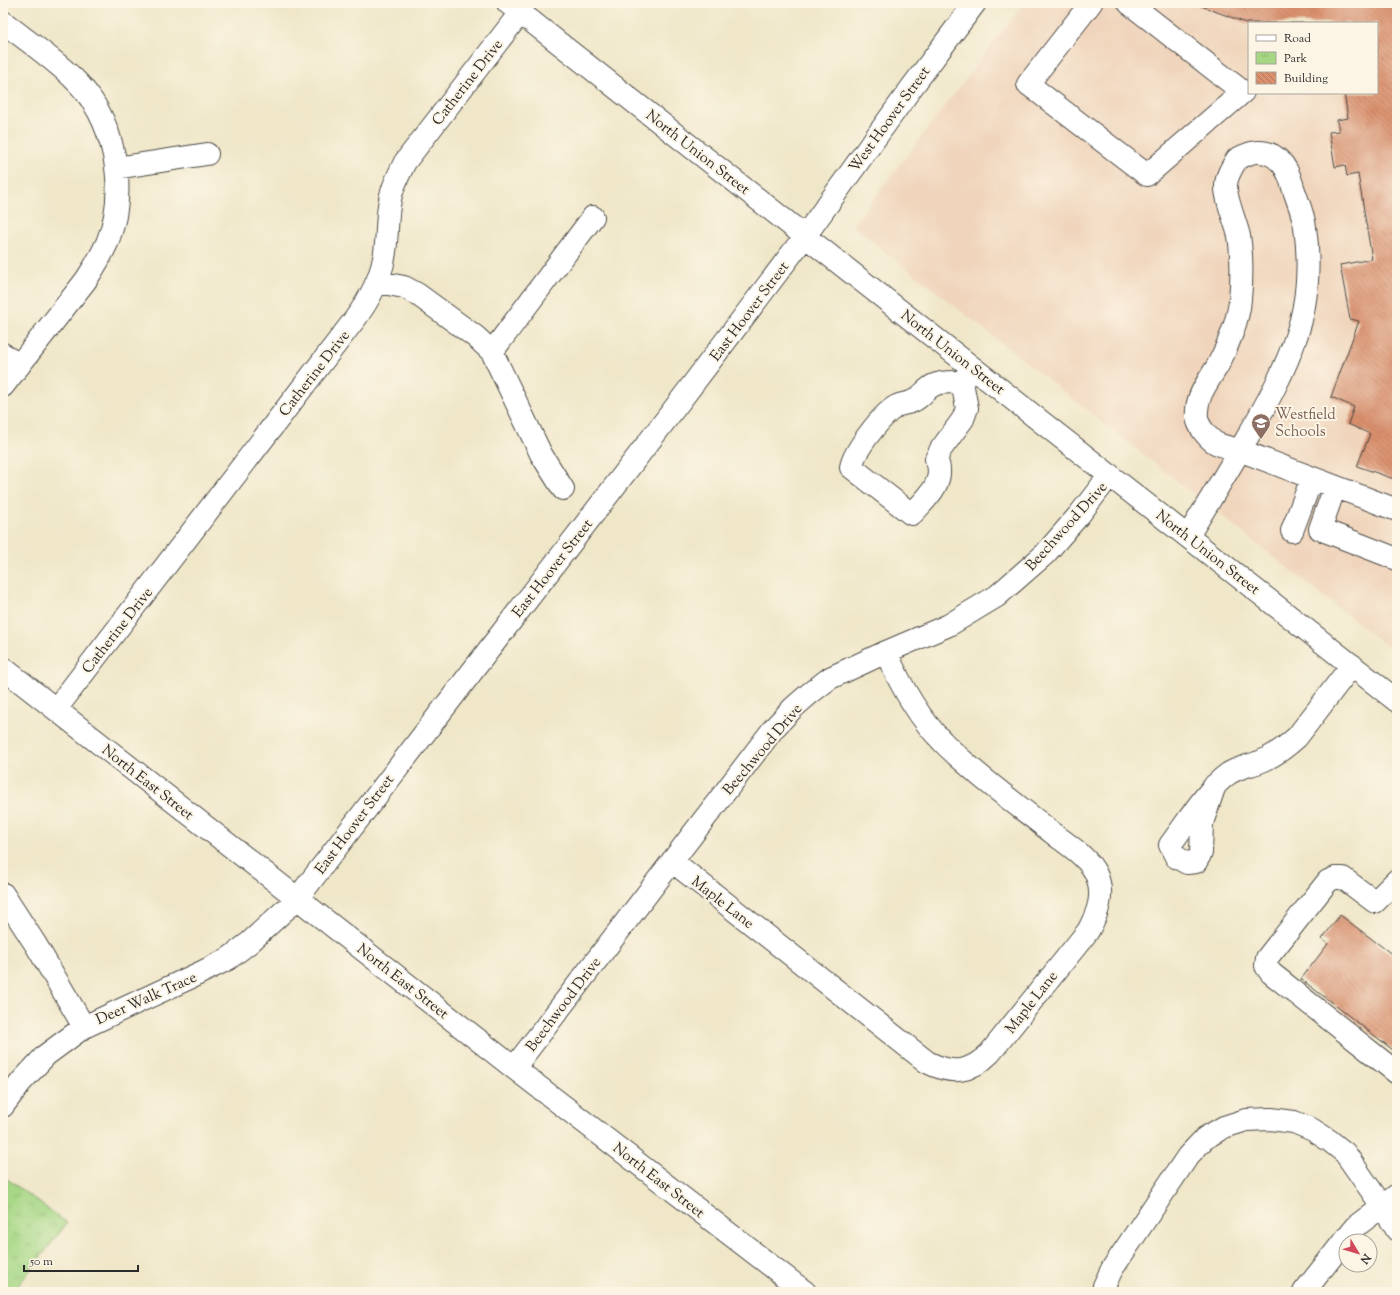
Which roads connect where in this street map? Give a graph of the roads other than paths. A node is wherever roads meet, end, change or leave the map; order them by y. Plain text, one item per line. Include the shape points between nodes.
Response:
1 (975, 3) edge
2 (1091, 3) edge
3 (1137, 6) edge
4 (514, 8) edge
5 (3, 22) edge
6 (207, 154) dead end
7 (116, 168) junction
8 (593, 217) dead end
9 (805, 236) junction
10 (378, 282) junction
11 (492, 352) junction
12 (11, 360) edge
13 (968, 375) junction
14 (3, 386) edge
15 (1240, 450) junction
16 (1110, 475) junction
17 (1312, 478) junction
18 (1335, 486) junction
19 (563, 489) dead end
20 (1397, 510) edge
21 (1292, 531) dead end
22 (1188, 536) junction
23 (1397, 559) edge
24 (886, 652) junction
25 (1352, 665) junction
26 (3, 668) edge
27 (1397, 701) edge
28 (56, 709) junction
29 (1215, 785) dead end
30 (672, 861) junction
31 (1397, 880) edge
32 (3, 894) edge
33 (297, 899) junction
34 (84, 1027) junction
35 (514, 1068) junction
36 (1397, 1074) edge
37 (3, 1106) edge
38 (1389, 1200) edge
39 (1397, 1230) edge
40 (805, 1292) edge
41 (1103, 1292) edge
42 (1304, 1292) edge

1 - 9 street, West Hoover Street
2 - 3 street via 1028,84 1147,175 1243,92
4 - 9 street, North Union Street
4 - 10 street, Catherine Drive via 405,162 396,179 390,199 384,259
5 - 7 street via 72,77 90,98 102,118 111,141
6 - 7 street
7 - 12 street via 117,199 107,242 97,264 86,280
8 - 11 street
9 - 13 street, North Union Street
9 - 33 street, East Hoover Street
10 - 11 street via 404,287 417,294 476,337
10 - 28 street, Catherine Drive via 370,299 355,319
11 - 19 street via 541,454
12 - 14 street
13 - 13 street via 967,408 963,420 936,459 940,466 940,477 936,486 910,514 851,467 854,456 867,437 896,406 913,402 934,385 953,382
13 - 16 street, North Union Street
15 - 15 street via 1214,442 1203,431 1197,419 1196,406 1202,389 1218,365 1231,333 1240,300 1239,236 1225,188 1228,176 1237,159 1256,152 1270,153 1288,172 1305,226 1308,265 1305,303 1290,352
15 - 17 street
15 - 22 street
16 - 22 street, North Union Street
16 - 24 street, Beechwood Drive via 1045,554 997,596 949,626
17 - 18 street
17 - 21 street
18 - 20 street
18 - 23 street via 1320,530
22 - 25 street, North Union Street
24 - 30 street, Beechwood Drive via 830,678 793,708 774,728
24 - 30 street, Maple Lane via 900,684 920,715 942,741 978,774 1079,854 1095,872 1100,885 1099,908 1088,931 982,1062 960,1071 937,1068 927,1062
25 - 27 street, North Union Street
25 - 29 street via 1297,737 1286,747 1261,761 1237,768
26 - 28 street, North East Street
28 - 33 street, North East Street
30 - 35 street, Beechwood Drive
31 - 36 street via 1375,902 1343,878 1328,881 1267,958 1266,966 1271,973
32 - 34 street
33 - 34 street, Deer Walk Trace via 250,943 228,959
33 - 35 street, North East Street
34 - 37 street, Deer Walk Trace via 46,1055
35 - 40 street, North East Street
38 - 39 street
38 - 41 street via 1345,1153 1314,1130 1294,1122 1271,1119 1246,1120 1224,1127 1205,1138 1188,1156 1112,1269
38 - 42 street via 1355,1227

